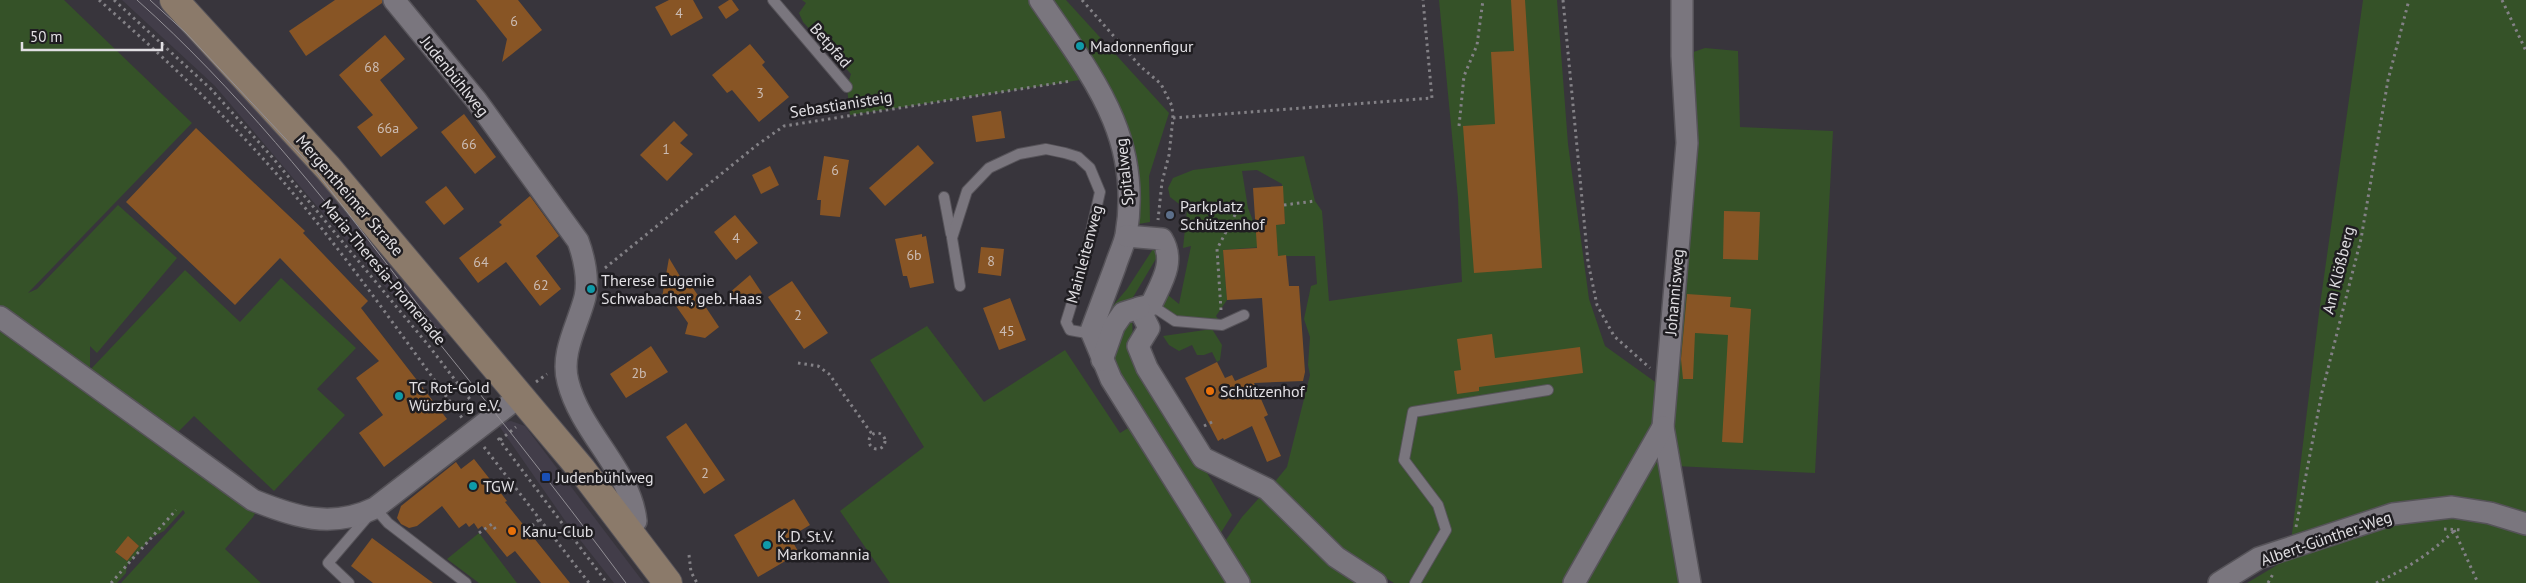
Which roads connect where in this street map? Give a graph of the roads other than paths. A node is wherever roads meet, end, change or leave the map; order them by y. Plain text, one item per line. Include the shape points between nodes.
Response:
1 (174, 0) edge
2 (394, 0) edge
3 (773, 0) edge
4 (1040, 0) edge
5 (1682, 0) edge
6 (847, 87) dead end
7 (944, 196) dead end
8 (1126, 236) junction
9 (952, 238) junction
10 (960, 286) dead end
11 (1145, 306) junction
12 (1244, 315) dead end
13 (0, 317) edge
14 (1092, 333) junction
15 (1102, 360) junction
16 (1548, 390) dead end
17 (529, 393) junction
18 (1663, 426) junction
19 (375, 508) junction
20 (2526, 524) edge
21 (629, 528) junction
22 (349, 583) edge
23 (466, 583) edge
24 (668, 583) edge
25 (1239, 583) edge
26 (1376, 583) edge
27 (1415, 583) edge
28 (1574, 583) edge
29 (1690, 583) edge
30 (2218, 583) edge

1 - 17 main road, Mergentheimer Straße
2 - 21 street, Judenbühlweg via 476,100 572,230 583,253 585,296 568,348 567,380 574,401 632,501 636,521
3 - 6 lane, Betpfad
4 - 8 street, Spitalweg via 1093,78 1121,134 1129,200
5 - 18 street, Johannisweg via 1687,143
7 - 9 lane, Mainleitenweg
8 - 11 street via 1162,240 1168,250 1164,278
8 - 14 street, Spitalweg
9 - 10 lane, Mainleitenweg
9 - 14 lane, Mainleitenweg via 967,192 989,168 1019,154 1046,149 1078,157 1090,168 1100,192 1083,267 1066,322 1070,330
11 - 12 lane via 1175,321 1222,325
11 - 15 street via 1123,312 1114,326
11 - 26 street via 1149,328 1138,346 1141,357 1203,458 1267,489 1336,557
13 - 19 street via 253,500 294,516 321,519 348,518
14 - 15 street
15 - 25 street
16 - 27 lane via 1413,412 1404,460 1438,505 1446,530
17 - 19 street
17 - 21 main road, Mergentheimer Straße
18 - 28 street
18 - 29 street, Johannisweg
19 - 22 lane via 328,563
19 - 23 lane via 388,523
20 - 30 street, Albert-Günther-Weg via 2490,513 2452,507 2393,514 2259,558
21 - 24 main road, Mergentheimer Straße

